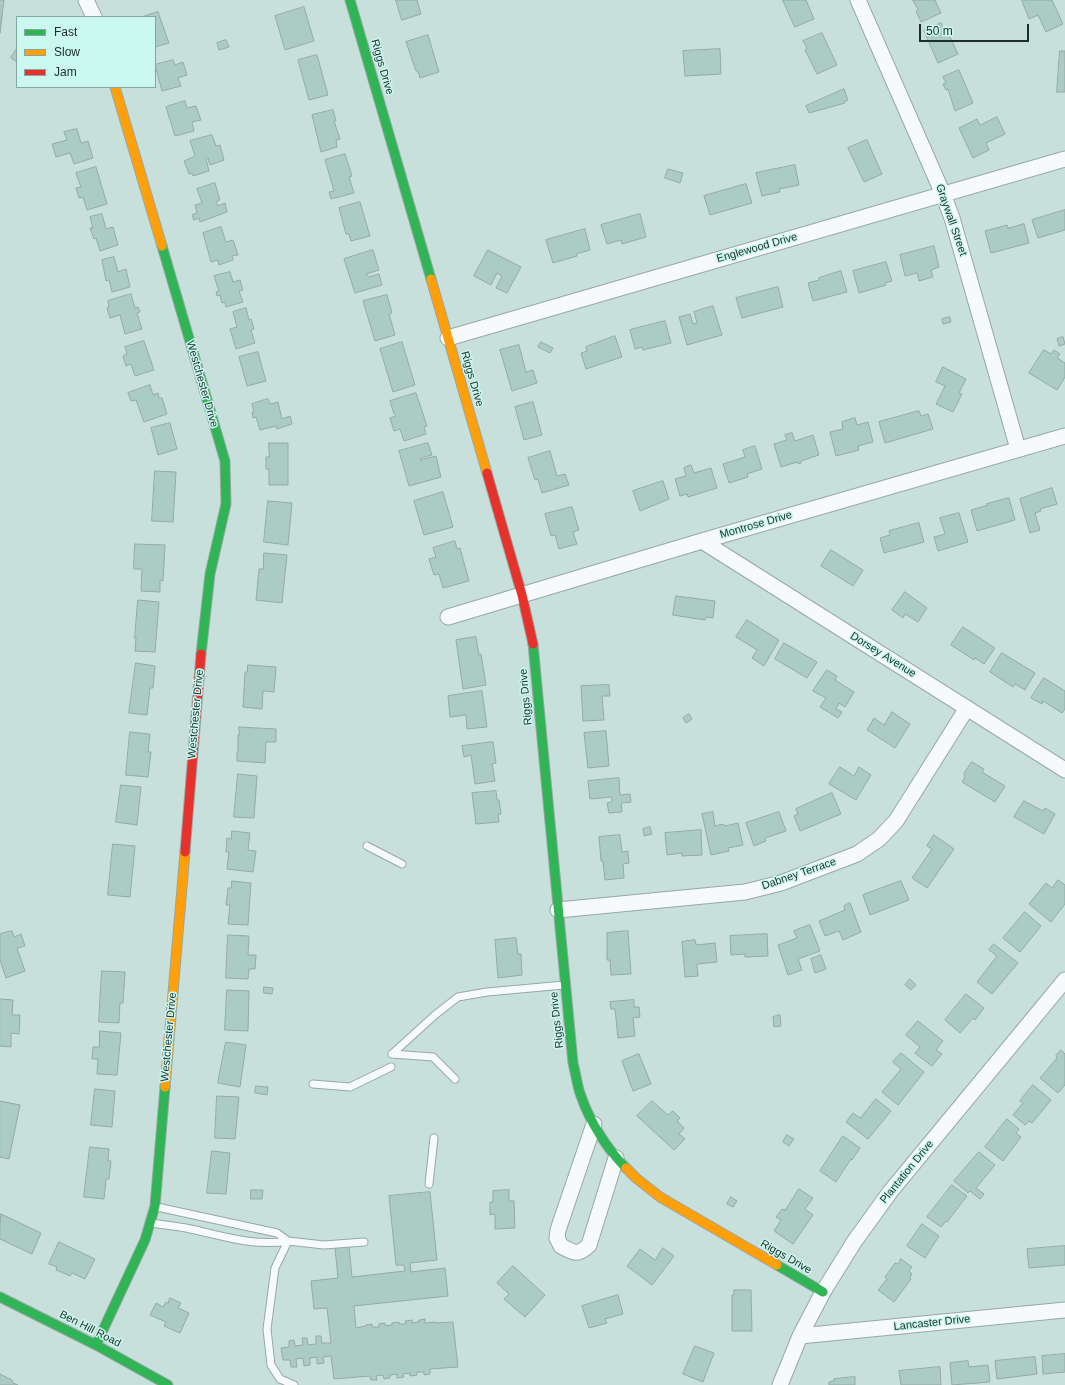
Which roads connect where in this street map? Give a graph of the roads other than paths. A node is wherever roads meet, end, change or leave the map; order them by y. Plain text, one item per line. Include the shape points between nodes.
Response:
1 (86, 0) edge
2 (350, 0) edge
3 (858, 0) edge
4 (94, 16) edge
5 (115, 88) edge
6 (1065, 155) edge
7 (1065, 159) edge
8 (1017, 173) junction
9 (943, 194) junction
10 (448, 338) junction
11 (1065, 436) edge
12 (1018, 449) junction
13 (702, 541) junction
14 (522, 595) junction
15 (448, 616) dead end
16 (967, 708) junction
17 (1065, 770) edge
18 (367, 846) dead end
19 (402, 864) dead end
20 (558, 910) junction
21 (1065, 980) edge
22 (565, 985) junction
23 (391, 1067) dead end
24 (455, 1079) dead end
25 (313, 1084) dead end
26 (594, 1124) junction
27 (434, 1138) dead end
28 (616, 1158) junction
29 (429, 1184) dead end
30 (155, 1206) junction
31 (150, 1222) junction
32 (288, 1241) junction
33 (364, 1242) dead end
34 (823, 1292) junction
35 (0, 1297) edge
36 (1065, 1310) edge
37 (800, 1336) junction
38 (96, 1345) junction
39 (168, 1385) edge
40 (294, 1385) edge
41 (780, 1385) edge

1 - 4 street
2 - 10 street, Riggs Drive
3 - 9 street, Graywall Street
5 - 30 street, Westchester Drive via 225,461 226,504 210,574 204,623
6 - 8 street
7 - 8 street, Englewood Drive
8 - 9 street, Englewood Drive
9 - 10 street, Englewood Drive
9 - 12 street, Graywall Street
10 - 14 street, Riggs Drive
11 - 12 street, Montrose Drive
12 - 13 street, Montrose Drive
13 - 14 street, Montrose Drive
13 - 16 street, Dorsey Avenue
14 - 15 street, Montrose Drive
14 - 20 street, Riggs Drive via 532,637
16 - 17 street, Dorsey Avenue
16 - 20 street, Dabney Terrace via 896,821 879,839 857,854 781,883 745,892
18 - 19 lane
20 - 22 street, Riggs Drive
21 - 34 street, Plantation Drive via 890,1192 854,1242
22 - 24 lane via 458,996 392,1054 433,1057
22 - 26 street, Riggs Drive via 573,1063 581,1096
23 - 25 lane via 350,1087
26 - 28 street, Riggs Drive
26 - 28 street via 558,1230 561,1246 574,1253 583,1251 589,1245
27 - 29 lane
28 - 34 street, Riggs Drive via 660,1197
30 - 31 street, Westchester Drive
30 - 32 lane via 271,1231
31 - 32 lane via 258,1243
31 - 38 street, Westchester Drive via 145,1240
32 - 33 lane via 324,1245
32 - 40 lane via 275,1268 267,1329 271,1365 280,1379
34 - 37 street, Plantation Drive
35 - 38 street, Ben Hill Road
36 - 37 street, Lancaster Drive
37 - 41 street, Plantation Drive
38 - 39 street, Ben Hill Road

